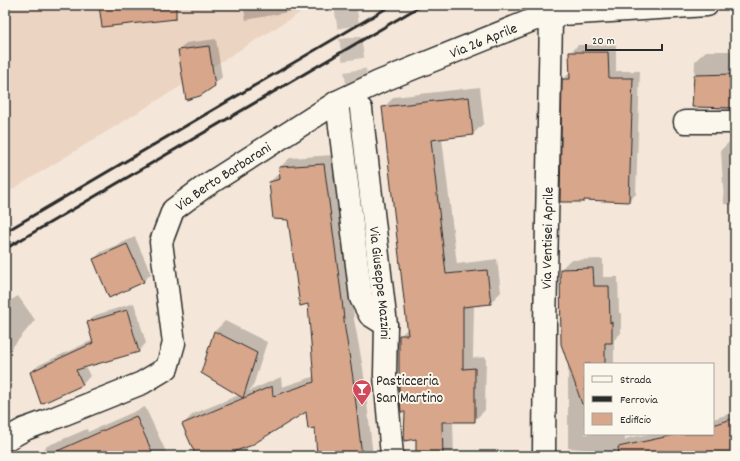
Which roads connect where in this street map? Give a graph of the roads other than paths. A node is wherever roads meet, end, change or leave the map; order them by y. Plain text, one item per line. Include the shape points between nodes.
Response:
1 (707, 5) edge
2 (551, 20) junction
3 (337, 102) junction
4 (361, 109) tunnel mouth
5 (685, 122) dead end
6 (735, 122) edge
7 (386, 325) junction
8 (5, 440) edge
9 (392, 456) edge
10 (544, 456) edge

1 - 2 street, Via 26 Aprile via 562,14
2 - 3 street, Via 26 Aprile via 535,19 379,82
2 - 10 street, Via Ventisei Aprile
3 - 7 street via 361,298 370,315
3 - 8 street, Via Berto Barbarani via 204,187 173,210 161,242 174,343 167,368 142,383 24,429
4 - 7 street, Via Giuseppe Mazzini
5 - 6 street
7 - 9 street, Via Giuseppe Mazzini via 385,375

